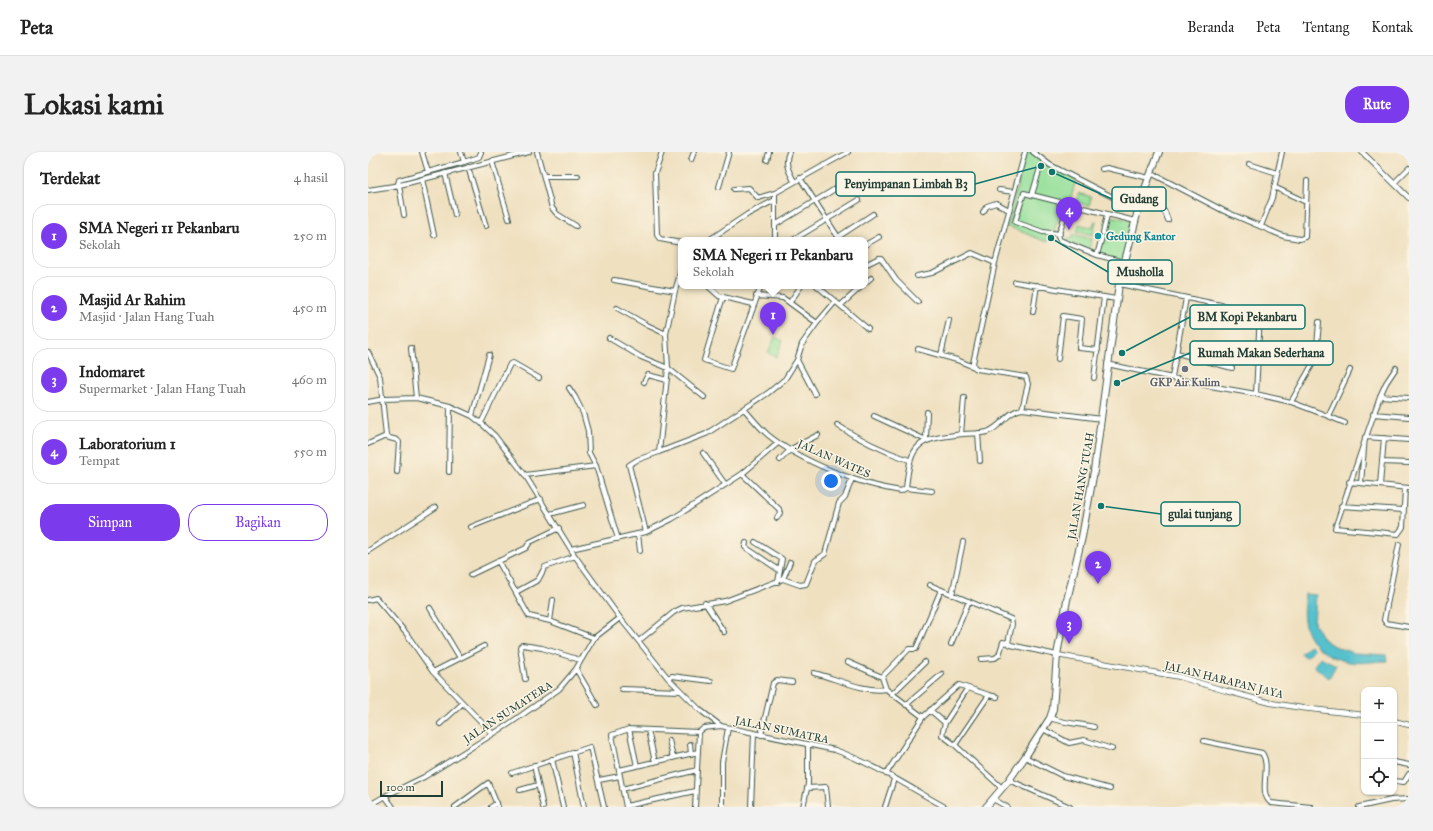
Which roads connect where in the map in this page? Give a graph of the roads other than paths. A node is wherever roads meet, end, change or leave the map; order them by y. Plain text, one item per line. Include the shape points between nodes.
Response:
1 (422, 152) edge
2 (461, 152) edge
3 (481, 152) edge
4 (530, 152) edge
5 (537, 152) edge
6 (662, 152) edge
7 (694, 152) edge
8 (729, 152) edge
9 (769, 152) edge
10 (789, 152) edge
11 (1025, 152) edge
12 (1034, 152) edge
13 (1159, 152) edge
14 (1282, 152) edge
15 (1362, 152) edge
16 (845, 153) edge
17 (492, 160) junction
18 (691, 160) dead end
19 (766, 160) dead end
20 (464, 162) junction
21 (1249, 164) dead end
22 (468, 167) junction
23 (1040, 168) dead end
24 (1102, 168) dead end
25 (1409, 168) edge
26 (428, 172) junction
27 (445, 173) junction
28 (1277, 174) junction
29 (544, 176) junction
30 (578, 176) dead end
31 (1150, 176) junction
32 (800, 178) junction
33 (422, 179) junction
34 (794, 181) junction
35 (1307, 181) dead end
36 (1394, 184) junction
37 (398, 185) junction
38 (719, 187) dead end
39 (1274, 187) junction
40 (734, 189) dead end
41 (835, 189) dead end
42 (368, 190) edge
43 (999, 190) dead end
44 (1014, 192) junction
45 (775, 193) junction
46 (1032, 195) junction
47 (1409, 198) edge
48 (1141, 199) junction
49 (775, 200) junction
50 (814, 200) junction
51 (859, 200) dead end
52 (1306, 202) junction
53 (1068, 205) junction
54 (1009, 210) junction
55 (1138, 210) junction
56 (982, 212) dead end
57 (873, 214) dead end
58 (404, 215) dead end
59 (455, 215) dead end
60 (1107, 215) junction
61 (509, 219) dead end
62 (826, 220) junction
63 (1168, 220) dead end
64 (1134, 221) junction
65 (775, 225) junction
66 (486, 226) dead end
67 (576, 226) dead end
68 (1261, 226) junction
69 (1060, 234) junction
70 (434, 235) dead end
71 (714, 237) edge
72 (775, 237) edge
73 (798, 237) edge
74 (838, 237) edge
75 (840, 237) edge
76 (879, 237) dead end
77 (678, 242) edge
78 (868, 243) edge
79 (1097, 255) junction
80 (1124, 262) junction
81 (995, 263) junction
82 (868, 264) edge
83 (917, 276) dead end
84 (871, 278) dead end
85 (678, 279) edge
86 (614, 280) dead end
87 (868, 280) edge
88 (1015, 282) dead end
89 (1119, 284) junction
90 (1037, 285) junction
91 (712, 289) edge
92 (760, 289) edge
93 (799, 289) edge
94 (821, 289) edge
95 (859, 289) edge
96 (675, 290) junction
97 (756, 296) junction
98 (722, 297) junction
99 (1104, 297) junction
100 (1186, 298) junction
101 (1116, 299) junction
102 (790, 302) junction
103 (836, 302) junction
104 (918, 302) dead end
105 (753, 304) junction
106 (841, 305) junction
107 (617, 308) dead end
108 (1033, 312) dead end
109 (949, 320) dead end
110 (1319, 322) dead end
111 (817, 323) junction
112 (868, 329) dead end
113 (666, 334) junction
114 (609, 338) dead end
115 (411, 348) dead end
116 (918, 349) dead end
117 (1098, 350) junction
118 (368, 352) edge
119 (1177, 353) junction
120 (1259, 354) junction
121 (489, 355) dead end
122 (941, 355) junction
123 (1316, 358) junction
124 (1058, 359) dead end
125 (797, 360) junction
126 (1107, 364) junction
127 (974, 367) junction
128 (668, 368) junction
129 (1232, 368) dead end
130 (1396, 368) dead end
131 (1350, 370) dead end
132 (1172, 377) junction
133 (538, 378) dead end
134 (1094, 378) dead end
135 (667, 380) junction
136 (644, 382) dead end
137 (569, 388) dead end
138 (815, 394) dead end
139 (1256, 394) junction
140 (1380, 396) junction
141 (704, 397) dead end
142 (416, 398) junction
143 (964, 398) dead end
144 (1409, 398) edge
145 (384, 399) junction
146 (368, 402) edge
147 (1291, 402) junction
148 (450, 406) junction
149 (1022, 409) junction
150 (745, 410) junction
151 (927, 412) dead end
152 (1373, 414) junction
153 (472, 416) junction
154 (874, 416) dead end
155 (1328, 416) junction
156 (1409, 417) edge
157 (1102, 419) junction
158 (481, 423) junction
159 (1345, 423) dead end
160 (837, 425) dead end
161 (978, 433) junction
162 (961, 434) junction
163 (818, 435) dead end
164 (1366, 436) junction
165 (386, 437) junction
166 (1384, 438) junction
167 (926, 440) junction
168 (1409, 440) edge
169 (778, 443) junction
170 (368, 444) edge
171 (790, 449) junction
172 (659, 452) junction
173 (703, 453) dead end
174 (780, 460) dead end
175 (909, 460) junction
176 (980, 461) dead end
177 (1382, 462) junction
178 (1409, 463) edge
179 (596, 466) junction
180 (397, 472) dead end
181 (449, 472) dead end
182 (525, 474) junction
183 (742, 474) junction
184 (852, 479) junction
185 (1349, 482) junction
186 (1361, 483) junction
187 (725, 484) junction
188 (1380, 485) junction
189 (906, 488) junction
190 (1407, 488) edge
191 (932, 491) dead end
192 (541, 499) junction
193 (584, 505) dead end
194 (1341, 506) junction
195 (436, 507) dead end
196 (1403, 510) junction
197 (550, 514) junction
198 (777, 518) dead end
199 (471, 527) dead end
200 (559, 528) junction
201 (646, 532) junction
202 (638, 534) junction
203 (618, 539) junction
204 (746, 542) dead end
205 (755, 542) dead end
206 (963, 542) dead end
207 (1399, 544) dead end
208 (571, 548) junction
209 (368, 550) edge
210 (640, 551) dead end
211 (575, 556) junction
212 (498, 561) junction
213 (790, 562) dead end
214 (779, 570) junction
215 (470, 575) dead end
216 (783, 579) junction
217 (778, 582) junction
218 (930, 585) dead end
219 (941, 590) junction
220 (516, 592) junction
221 (952, 595) junction
222 (368, 600) edge
223 (553, 600) dead end
224 (969, 601) junction
225 (705, 603) junction
226 (430, 608) dead end
227 (620, 618) junction
228 (550, 621) junction
229 (1409, 626) edge
230 (724, 632) dead end
231 (594, 638) junction
232 (640, 640) junction
233 (1008, 643) junction
234 (951, 644) dead end
235 (484, 646) dead end
236 (1056, 655) junction
237 (460, 658) junction
238 (981, 659) dead end
239 (580, 660) junction
240 (848, 662) dead end
241 (925, 662) dead end
242 (576, 669) junction
243 (434, 672) junction
244 (814, 673) dead end
245 (942, 674) dead end
246 (882, 677) junction
247 (668, 678) junction
248 (525, 679) dead end
249 (711, 681) dead end
250 (792, 682) dead end
251 (886, 688) junction
252 (622, 689) dead end
253 (967, 689) junction
254 (680, 691) junction
255 (892, 694) junction
256 (989, 695) junction
257 (997, 697) dead end
258 (463, 703) junction
259 (597, 705) dead end
260 (906, 705) junction
261 (930, 710) junction
262 (1361, 715) edge
263 (923, 717) junction
264 (1050, 718) junction
265 (1397, 722) edge
266 (946, 723) junction
267 (440, 724) dead end
268 (1409, 725) edge
269 (721, 726) junction
270 (1094, 727) dead end
271 (728, 728) junction
272 (628, 729) junction
273 (1043, 729) junction
274 (648, 730) junction
275 (699, 732) junction
276 (492, 733) junction
277 (754, 733) junction
278 (761, 735) junction
279 (669, 740) dead end
280 (1204, 741) dead end
281 (690, 744) dead end
282 (955, 745) junction
283 (808, 746) junction
284 (1112, 749) dead end
285 (573, 752) junction
286 (698, 752) junction
287 (691, 754) junction
288 (1024, 757) junction
289 (673, 758) junction
290 (552, 759) junction
291 (655, 762) junction
292 (1397, 763) edge
293 (534, 765) junction
294 (1409, 765) edge
295 (636, 766) junction
296 (619, 770) junction
297 (697, 770) junction
298 (512, 773) dead end
299 (886, 774) junction
300 (1409, 774) edge
301 (620, 776) junction
302 (894, 778) junction
303 (599, 780) junction
304 (1009, 780) junction
305 (1397, 781) edge
306 (538, 785) junction
307 (622, 788) junction
308 (807, 788) junction
309 (1002, 788) junction
310 (1110, 789) dead end
311 (520, 790) dead end
312 (695, 791) junction
313 (385, 796) junction
314 (993, 799) junction
315 (1409, 799) edge
316 (497, 805) edge
317 (1270, 805) edge
318 (368, 806) edge
319 (541, 806) edge
320 (393, 807) edge
321 (455, 807) edge
322 (492, 807) edge
323 (563, 807) edge
324 (584, 807) edge
325 (604, 807) edge
326 (626, 807) edge
327 (694, 807) edge
328 (722, 807) edge
329 (751, 807) edge
330 (803, 807) edge
331 (828, 807) edge
332 (885, 807) edge
333 (944, 807) edge
334 (986, 807) edge
335 (1007, 807) edge
336 (1070, 807) edge
337 (1311, 807) edge
338 (1359, 807) edge

1 - 26 street
2 - 20 street
3 - 20 street via 479,157
4 - 17 street
5 - 29 street
6 - 77 street via 655,173 656,235 660,239
7 - 18 street
8 - 38 street
9 - 19 street
10 - 34 street via 786,158 788,170
11 - 44 street
12 - 55 street via 1050,165
13 - 31 main road, JALAN HANG TUAH
14 - 28 street
15 - 36 street
16 - 32 street
17 - 22 street
17 - 61 street
20 - 26 street
21 - 28 street
22 - 27 street
22 - 66 street
23 - 46 street
24 - 31 street
25 - 36 street
26 - 37 street via 399,180
27 - 33 street
27 - 59 street
28 - 39 street
29 - 30 street
29 - 67 street via 552,208
31 - 48 main road, JALAN HANG TUAH
31 - 68 street
32 - 34 street
32 - 50 street
33 - 37 street
33 - 70 street
34 - 45 street
35 - 52 street
36 - 47 street
37 - 42 street
37 - 58 street
39 - 52 street
39 - 68 street
40 - 45 street via 748,188 758,198
41 - 50 street
43 - 44 street
44 - 54 street
45 - 49 street
46 - 53 street
46 - 69 street via 1024,192 1015,222 1043,232
48 - 55 main road, JALAN HANG TUAH
48 - 63 street via 1165,212
49 - 65 street
49 - 71 street
50 - 62 street
50 - 65 street
51 - 62 street
52 - 68 street via 1303,239 1283,236
53 - 60 street
53 - 69 street
54 - 56 street via 996,203 987,206
54 - 81 street
55 - 64 main road, JALAN HANG TUAH
57 - 75 street
60 - 64 street
60 - 79 street
62 - 73 street
62 - 74 street
64 - 80 main road, JALAN HANG TUAH
65 - 72 street
69 - 79 street via 1060,240
76 - 78 street
79 - 80 street
80 - 89 main road, JALAN HANG TUAH
81 - 83 street via 972,254 932,273
81 - 127 street
82 - 104 street via 882,258 896,280
84 - 87 street
85 - 96 street
86 - 96 street
88 - 90 street
89 - 100 street
89 - 101 main road, JALAN HANG TUAH
90 - 99 street
90 - 108 street
91 - 98 street
92 - 97 street
93 - 102 street
94 - 103 street
95 - 106 street
96 - 113 street
97 - 102 street via 783,298
97 - 105 street
98 - 105 street
98 - 105 street via 704,360 730,369
99 - 101 street
99 - 117 street
100 - 119 street
100 - 120 street via 1260,313
101 - 126 main road, JALAN HANG TUAH
102 - 111 street
103 - 106 street
103 - 111 street
106 - 112 street
107 - 113 street
109 - 122 street
110 - 123 street
111 - 125 street via 802,344
113 - 128 street
114 - 128 street
115 - 142 street
116 - 122 street
117 - 124 street via 1079,348 1082,319 1063,316
117 - 134 street
118 - 145 street via 380,377
119 - 129 street
119 - 132 street
120 - 123 street
120 - 139 street
121 - 153 street
122 - 127 street
123 - 147 street
125 - 138 street
125 - 150 street via 785,379
126 - 132 street
126 - 157 main road, JALAN HANG TUAH
127 - 149 street via 1026,377 1028,384
128 - 135 street
128 - 141 street
130 - 140 street
131 - 155 street
132 - 139 street
133 - 158 street via 513,363 510,364
135 - 136 street via 648,375
135 - 172 street
137 - 179 street via 583,413 588,431 589,453
139 - 147 street
140 - 144 street
140 - 152 street
142 - 145 street, JALAN SUMATRA
142 - 148 street, JALAN SUMATRA
143 - 162 street
145 - 146 street, JALAN SUMATRA
145 - 165 street
147 - 155 street
148 - 153 street, JALAN SUMATRA
148 - 181 street
149 - 157 street
149 - 161 street via 1012,412 991,430
150 - 169 street, JALAN WATES
150 - 172 street via 706,434
151 - 167 street
152 - 156 street
152 - 164 street
153 - 158 street, JALAN SUMATRA
154 - 167 street
155 - 159 street
157 - 236 main road, JALAN HANG TUAH via 1082,537
158 - 182 street, JALAN SUMATRA via 495,436
160 - 175 street via 876,448
161 - 162 street
161 - 176 street
162 - 167 street
163 - 171 street
164 - 166 street
164 - 185 street
164 - 186 street
165 - 170 street
165 - 180 street via 399,442
166 - 168 street
166 - 177 street
167 - 175 street via 917,446
169 - 171 street, JALAN WATES
169 - 183 street
171 - 174 street
171 - 184 street, JALAN WATES
172 - 201 street via 629,465
173 - 187 street
175 - 189 street
177 - 178 street
177 - 188 street
179 - 182 street
179 - 203 street
182 - 192 street, JALAN SUMATRA
183 - 187 street
183 - 198 street via 779,509
184 - 189 street, JALAN WATES via 883,489 900,491
184 - 216 street via 845,498 837,502 825,554 813,564 807,583 802,585
185 - 186 street
185 - 194 street
186 - 188 street
187 - 201 street via 677,516
188 - 190 street
189 - 191 street, JALAN WATES
190 - 196 street
192 - 197 street, JALAN SUMATRA
192 - 199 street
193 - 197 street
194 - 196 street
194 - 196 street via 1334,527 1336,529 1398,534 1403,527
195 - 209 street
197 - 200 street, JALAN SUMATRA
200 - 208 street, JALAN SUMATRA
200 - 212 street
201 - 202 street
202 - 203 street
202 - 210 street
203 - 208 street
204 - 214 street via 745,547
205 - 214 street via 782,559
206 - 221 street
207 - 229 street via 1384,620 1386,623
208 - 211 street, JALAN SUMATRA
211 - 220 street via 544,567 538,580
211 - 227 street, JALAN SUMATRA
212 - 215 street
212 - 220 street
213 - 216 street
214 - 217 street
216 - 217 street
217 - 225 street via 725,601
218 - 219 street
219 - 221 street
219 - 246 street via 916,649 910,649
220 - 228 street via 529,616
221 - 224 street
222 - 243 street via 376,598 406,633
223 - 228 street
224 - 233 street via 1011,620
224 - 234 street
225 - 230 street
225 - 232 street via 674,612
226 - 237 street
227 - 231 street, JALAN SUMATERA
227 - 232 street, JALAN SUMATRA
228 - 231 street
231 - 239 street, JALAN SUMATERA
232 - 247 street, JALAN SUMATRA
233 - 236 street via 1011,646
233 - 238 street via 1003,642 999,655 995,658
235 - 237 street
236 - 262 street, JALAN HARAPAN JAYA via 1180,676 1279,704
236 - 264 main road, JALAN HANG TUAH via 1056,683
237 - 243 street
239 - 242 street, JALAN SUMATERA
239 - 248 street via 542,648 522,645 520,647
240 - 246 street
241 - 255 street
242 - 259 street
242 - 276 street, JALAN SUMATERA via 559,689
243 - 258 street
244 - 251 street via 868,689
245 - 260 street
246 - 251 street
247 - 249 street via 672,676
247 - 254 street, JALAN SUMATRA
250 - 278 street via 777,680 773,683
251 - 255 street
252 - 254 street
253 - 256 street
253 - 261 street via 959,685
253 - 266 street
254 - 269 street, JALAN SUMATRA
255 - 260 street
256 - 257 street
256 - 282 street
258 - 267 street
258 - 276 street
260 - 263 street
261 - 263 street
261 - 266 street
263 - 299 street
264 - 270 street
264 - 273 main road, JALAN HANG TUAH
265 - 268 street
266 - 282 street via 942,735
269 - 271 street, JALAN SUMATRA
269 - 275 street via 704,728
271 - 277 street, JALAN SUMATRA
271 - 328 street via 722,762
272 - 274 street
272 - 295 street
272 - 296 street via 612,735
273 - 284 street via 1069,743 1084,740
273 - 288 main road, JALAN HANG TUAH
274 - 275 street
274 - 291 street
275 - 286 street
276 - 313 street, JALAN SUMATERA via 420,780
277 - 278 street, JALAN SUMATRA
277 - 329 street
278 - 283 street, JALAN SUMATRA
279 - 289 street
280 - 317 street via 1262,753 1267,761 1265,794
281 - 287 street
282 - 309 street
283 - 299 street, JALAN SUMATRA via 836,750
283 - 308 street
285 - 290 street
285 - 303 street via 592,748
285 - 324 street
286 - 287 street
286 - 297 street
287 - 289 street
288 - 304 main road, JALAN HANG TUAH
288 - 310 street via 1063,776
289 - 291 street
290 - 293 street
290 - 323 street
291 - 295 street
292 - 294 street
293 - 298 street
293 - 306 street
295 - 296 street
296 - 301 street
297 - 307 street
297 - 312 street
299 - 302 street, JALAN SUMATRA
300 - 305 street via 1403,783
301 - 303 street
301 - 307 street
302 - 332 street
302 - 333 street, JALAN SUMATRA
303 - 325 street
304 - 309 main road, JALAN HANG TUAH
304 - 336 street
306 - 311 street
306 - 319 street
307 - 326 street
308 - 330 street
308 - 331 street via 826,787
309 - 314 main road, JALAN HANG TUAH
312 - 326 street
312 - 327 street
313 - 318 street, JALAN SUMATERA
313 - 320 street
314 - 334 main road, JALAN HANG TUAH
314 - 335 street
315 - 338 street
316 - 321 street via 488,783
316 - 322 street
317 - 337 street

